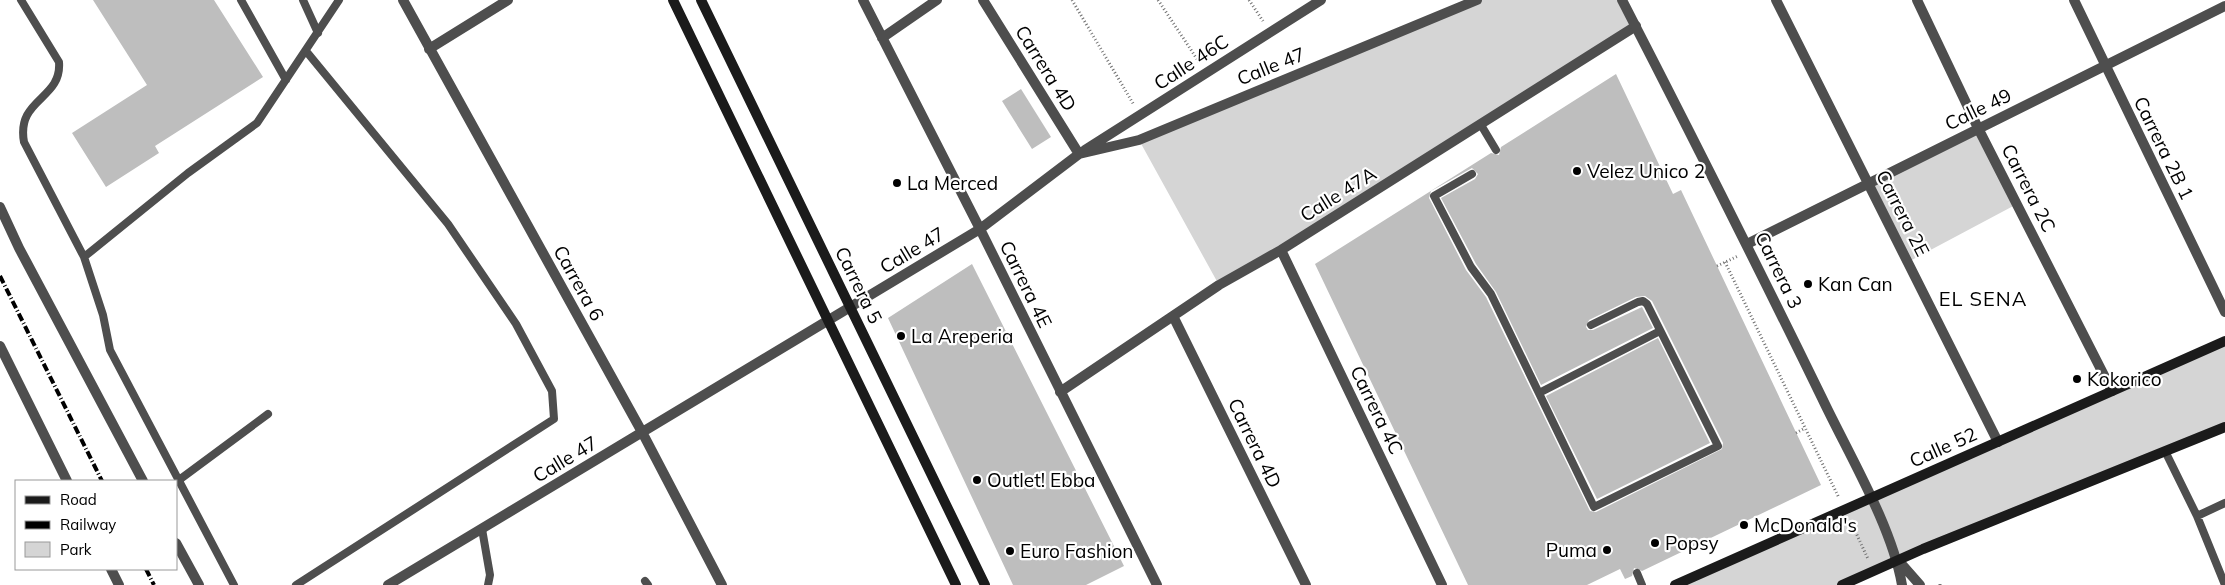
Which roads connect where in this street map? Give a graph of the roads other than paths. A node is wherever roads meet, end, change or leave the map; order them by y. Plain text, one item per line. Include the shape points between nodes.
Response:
1 (21, 0) edge
2 (241, 0) edge
3 (303, 0) edge
4 (339, 0) edge
5 (403, 0) edge
6 (508, 0) edge
7 (673, 0) edge
8 (701, 0) edge
9 (862, 0) edge
10 (936, 0) edge
11 (984, 0) edge
12 (1321, 0) edge
13 (1477, 0) edge
14 (1622, 0) edge
15 (1776, 0) edge
16 (1917, 0) edge
17 (2074, 0) edge
18 (2225, 6) edge
19 (1636, 26) junction
20 (318, 33) junction
21 (882, 38) junction
22 (429, 49) junction
23 (306, 52) junction
24 (2104, 65) junction
25 (286, 80) junction
26 (1481, 125) junction
27 (1978, 128) junction
28 (1496, 150) dead end
29 (1079, 154) junction
30 (1472, 174) dead end
31 (1868, 183) junction
32 (0, 207) edge
33 (980, 229) junction
34 (1748, 247) junction
35 (1280, 250) junction
36 (84, 257) junction
37 (850, 307) junction
38 (2225, 312) edge
39 (1173, 316) junction
40 (828, 321) junction
41 (1591, 325) dead end
42 (1660, 331) junction
43 (2225, 341) edge
44 (0, 346) edge
45 (2112, 391) junction
46 (1060, 392) junction
47 (1539, 393) junction
48 (268, 414) dead end
49 (2225, 427) edge
50 (642, 432) junction
51 (1998, 442) junction
52 (2164, 451) junction
53 (67, 480) edge
54 (141, 480) edge
55 (179, 480) junction
56 (1870, 498) junction
57 (2225, 503) edge
58 (2197, 516) junction
59 (482, 529) junction
60 (178, 547) edge
61 (1897, 559) junction
62 (112, 570) edge
63 (1637, 573) dead end
64 (119, 585) edge
65 (199, 585) edge
66 (234, 585) edge
67 (296, 585) edge
68 (388, 585) edge
69 (488, 585) edge
70 (722, 585) edge
71 (956, 585) edge
72 (985, 585) edge
73 (1157, 585) edge
74 (1306, 585) edge
75 (1442, 585) edge
76 (1642, 585) edge
77 (1675, 585) edge
78 (1842, 585) edge
79 (1902, 585) edge
80 (1920, 585) edge
81 (2225, 585) edge

1 - 36 lane via 58,62 60,73 26,115 21,128 24,142
2 - 25 lane
3 - 20 lane
4 - 20 lane
5 - 22 street, Carrera 6
6 - 22 street
7 - 40 main road
8 - 37 main road, Carrera 5
9 - 21 street, Carrera 4E
10 - 21 street
11 - 29 street, Carrera 4D
12 - 29 street, Calle 46C
13 - 29 street, Calle 47 via 1139,140
14 - 19 street, Carrera 3
15 - 31 street, Carrera 2E
16 - 27 street, Carrera 2C
17 - 24 street, Carrera 2B 1
18 - 24 street, Calle 49
19 - 26 street, Calle 47A
19 - 34 street, Carrera 3
20 - 23 lane
21 - 33 street, Carrera 4E
22 - 50 street, Carrera 6
23 - 25 lane
23 - 67 lane via 453,232 516,324 552,390 554,418
24 - 27 street, Calle 49
24 - 38 street, Carrera 2B 1
25 - 36 lane via 257,123 188,173
26 - 28 lane
26 - 35 street, Calle 47A
27 - 31 street, Calle 49
27 - 45 street, Carrera 2C
29 - 33 street, Calle 47
30 - 47 lane via 1434,196 1471,267 1491,294
31 - 34 street, Calle 49
31 - 51 street, Carrera 2E
32 - 54 street
33 - 37 street, Calle 47
33 - 46 street, Carrera 4E
34 - 56 street, Carrera 3
35 - 39 street, Calle 47A
35 - 75 street, Carrera 4C
36 - 55 lane via 103,315 110,350
37 - 40 street, Calle 47
37 - 72 main road, Carrera 5
39 - 46 street, Calle 47A
39 - 74 street, Carrera 4D
40 - 50 street, Calle 47
40 - 71 main road
41 - 42 lane via 1643,301
42 - 47 lane
42 - 47 lane via 1718,446 1594,507
43 - 45 main road, Calle 52
44 - 53 street
45 - 51 main road, Calle 52
46 - 73 street, Carrera 4E
48 - 55 lane
49 - 52 main road
50 - 59 street, Calle 47
50 - 70 street, Carrera 6
51 - 56 main road, Calle 52
52 - 58 lane
52 - 61 main road
55 - 66 lane
56 - 61 street, Carrera 3
56 - 77 main road, Calle 52
57 - 58 lane
58 - 81 lane
59 - 68 street, Calle 47
59 - 69 lane via 490,575
60 - 65 street
61 - 78 main road
61 - 79 street, Carrera 3
61 - 80 street, Carrera 3
62 - 64 street
63 - 76 lane

